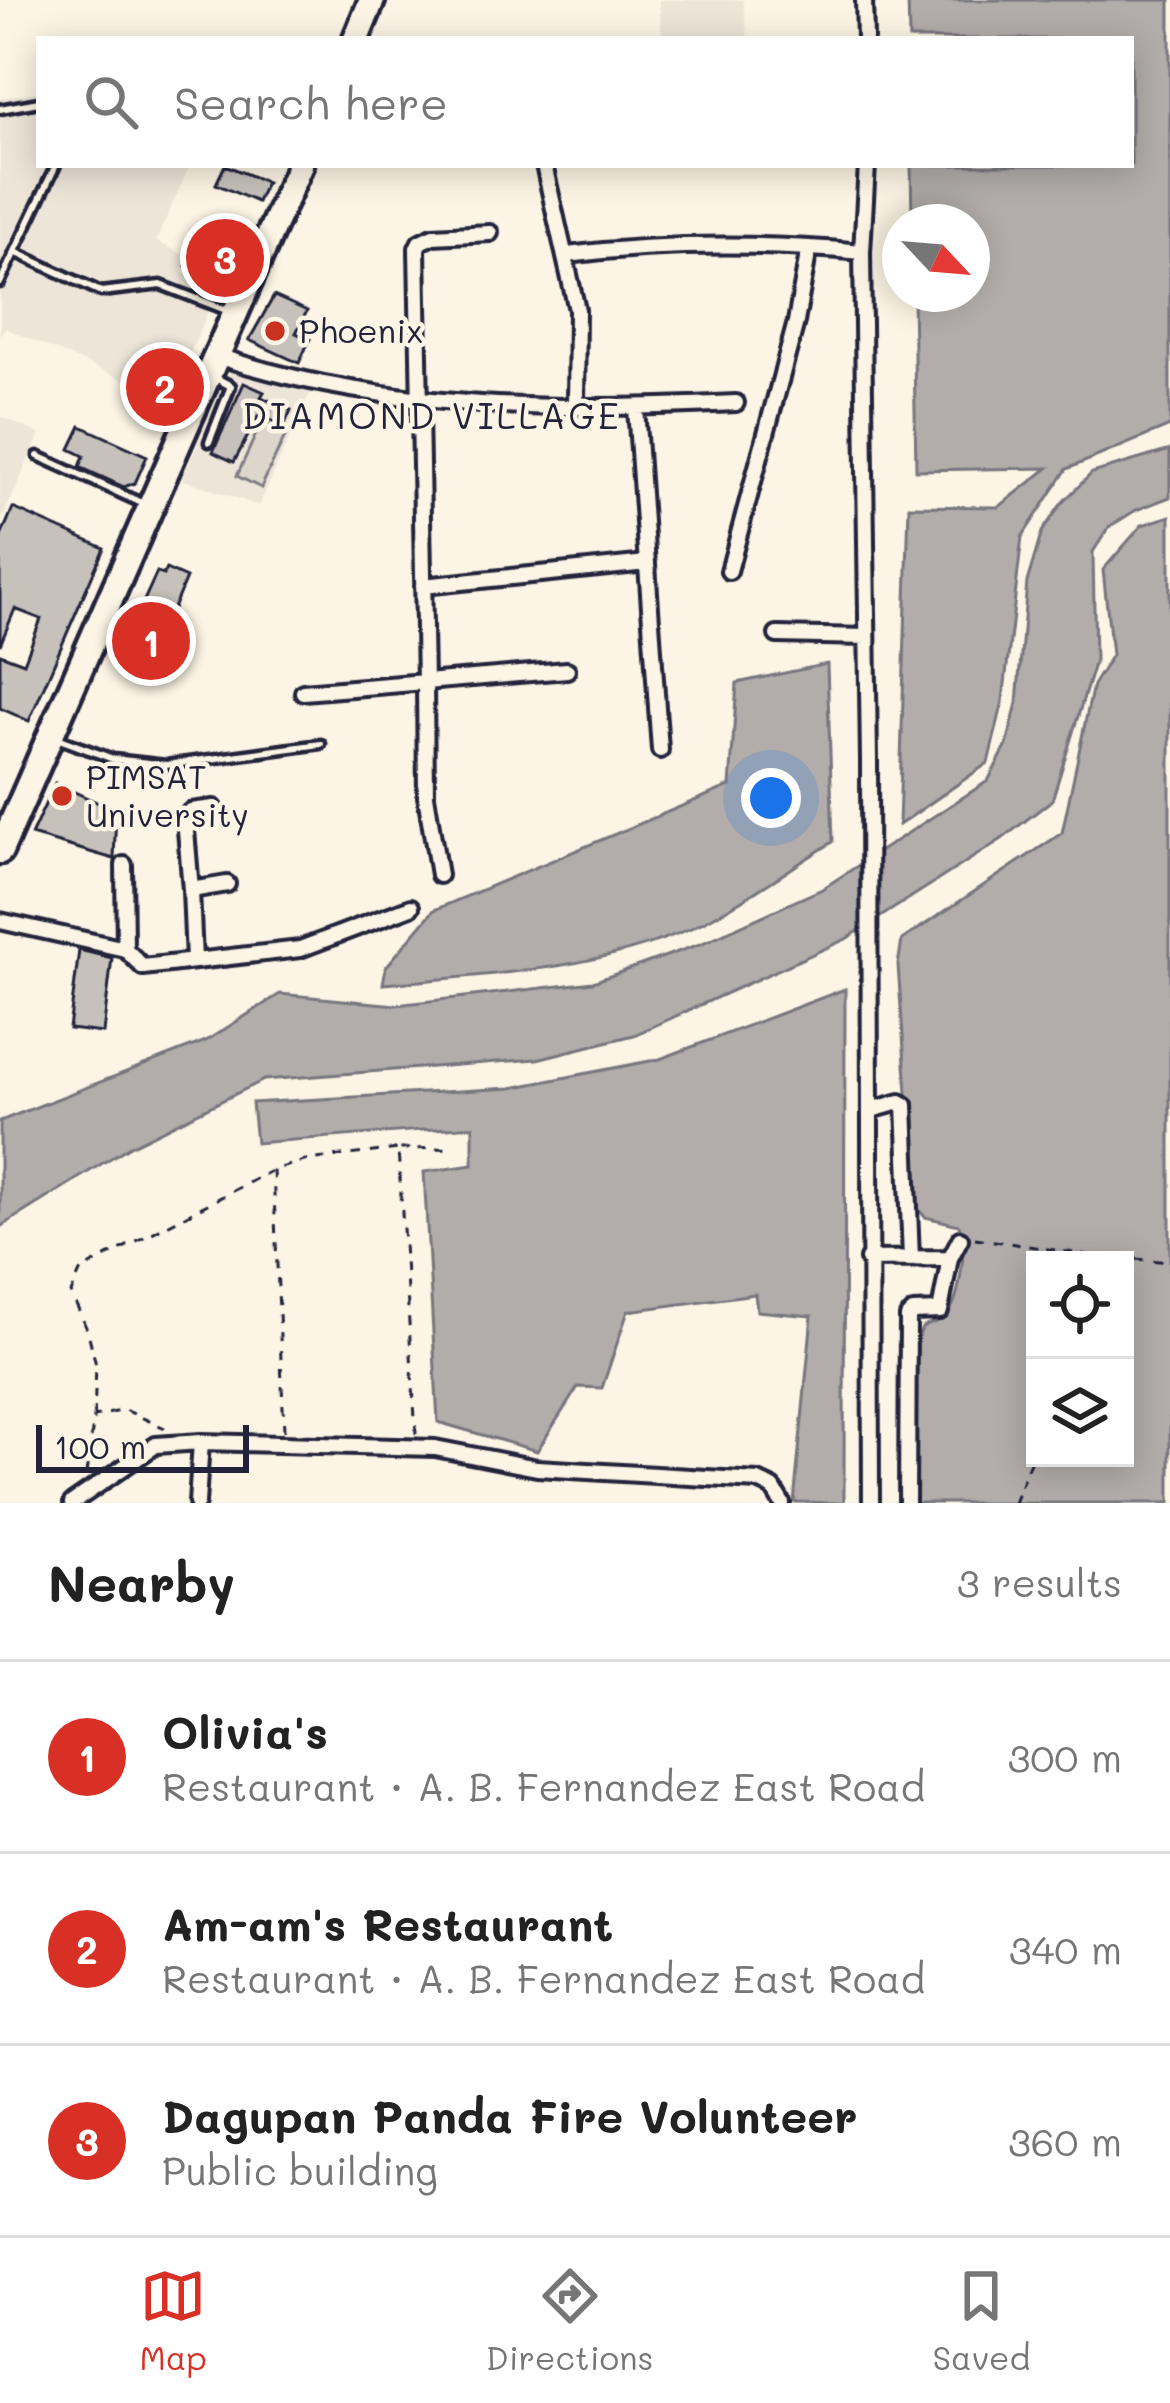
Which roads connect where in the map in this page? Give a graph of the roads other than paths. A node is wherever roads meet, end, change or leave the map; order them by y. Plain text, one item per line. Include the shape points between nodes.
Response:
1 (373, 0) edge
2 (864, 0) edge
3 (357, 36) edge
4 (865, 36) edge
5 (36, 103) edge
6 (0, 110) edge
7 (55, 168) edge
8 (299, 168) edge
9 (545, 168) edge
10 (867, 168) edge
11 (490, 233) dead end
12 (808, 248) junction
13 (862, 251) junction
14 (15, 252) junction
15 (567, 255) junction
16 (0, 283) edge
17 (235, 314) junction
18 (213, 365) junction
19 (420, 399) junction
20 (736, 403) dead end
21 (576, 407) junction
22 (637, 408) junction
23 (209, 442) dead end
24 (38, 455) dead end
25 (150, 506) junction
26 (647, 563) junction
27 (729, 571) dead end
28 (423, 586) junction
29 (777, 635) dead end
30 (867, 637) junction
31 (567, 670) dead end
32 (425, 682) junction
33 (303, 692) dead end
34 (51, 735) junction
35 (321, 743) dead end
36 (659, 750) dead end
37 (214, 808) dead end
38 (0, 851) edge
39 (124, 865) dead end
40 (439, 875) dead end
41 (226, 884) dead end
42 (191, 890) junction
43 (411, 907) dead end
44 (0, 921) edge
45 (125, 949) junction
46 (194, 960) junction
47 (871, 1110) junction
48 (962, 1238) road end
49 (950, 1258) junction
50 (868, 1259) junction
51 (911, 1259) junction
52 (200, 1442) junction
53 (78, 1498) edge
54 (197, 1503) edge
55 (782, 1503) edge
56 (871, 1503) edge
57 (907, 1503) edge

1 - 3 highway
2 - 4 street
5 - 6 lane
7 - 14 lane
8 - 17 highway
9 - 15 street
10 - 13 street
11 - 19 street via 420,242
12 - 13 street
12 - 15 street
12 - 27 street
13 - 30 street
14 - 16 lane
14 - 17 lane via 101,292 161,285
15 - 21 street via 579,339
17 - 18 highway
18 - 19 street
18 - 23 lane via 232,386
18 - 25 highway
19 - 21 street
19 - 28 street
20 - 22 street
21 - 22 street
22 - 26 street
24 - 25 lane
25 - 34 highway
26 - 28 street
26 - 36 street
28 - 32 street
29 - 30 street
30 - 47 street
31 - 32 street
32 - 33 street
32 - 40 street via 426,796
34 - 35 lane via 152,764
34 - 38 highway
37 - 42 street via 185,818
39 - 45 street
41 - 42 street
42 - 46 street
43 - 46 street via 300,949
44 - 45 street
45 - 46 street via 143,967
47 - 50 street
47 - 51 street via 905,1106
48 - 49 street
49 - 51 street
49 - 57 street via 940,1311 908,1317
50 - 51 street
50 - 56 street
52 - 53 street via 156,1445
52 - 54 street
52 - 55 street via 452,1450 537,1468 758,1481

